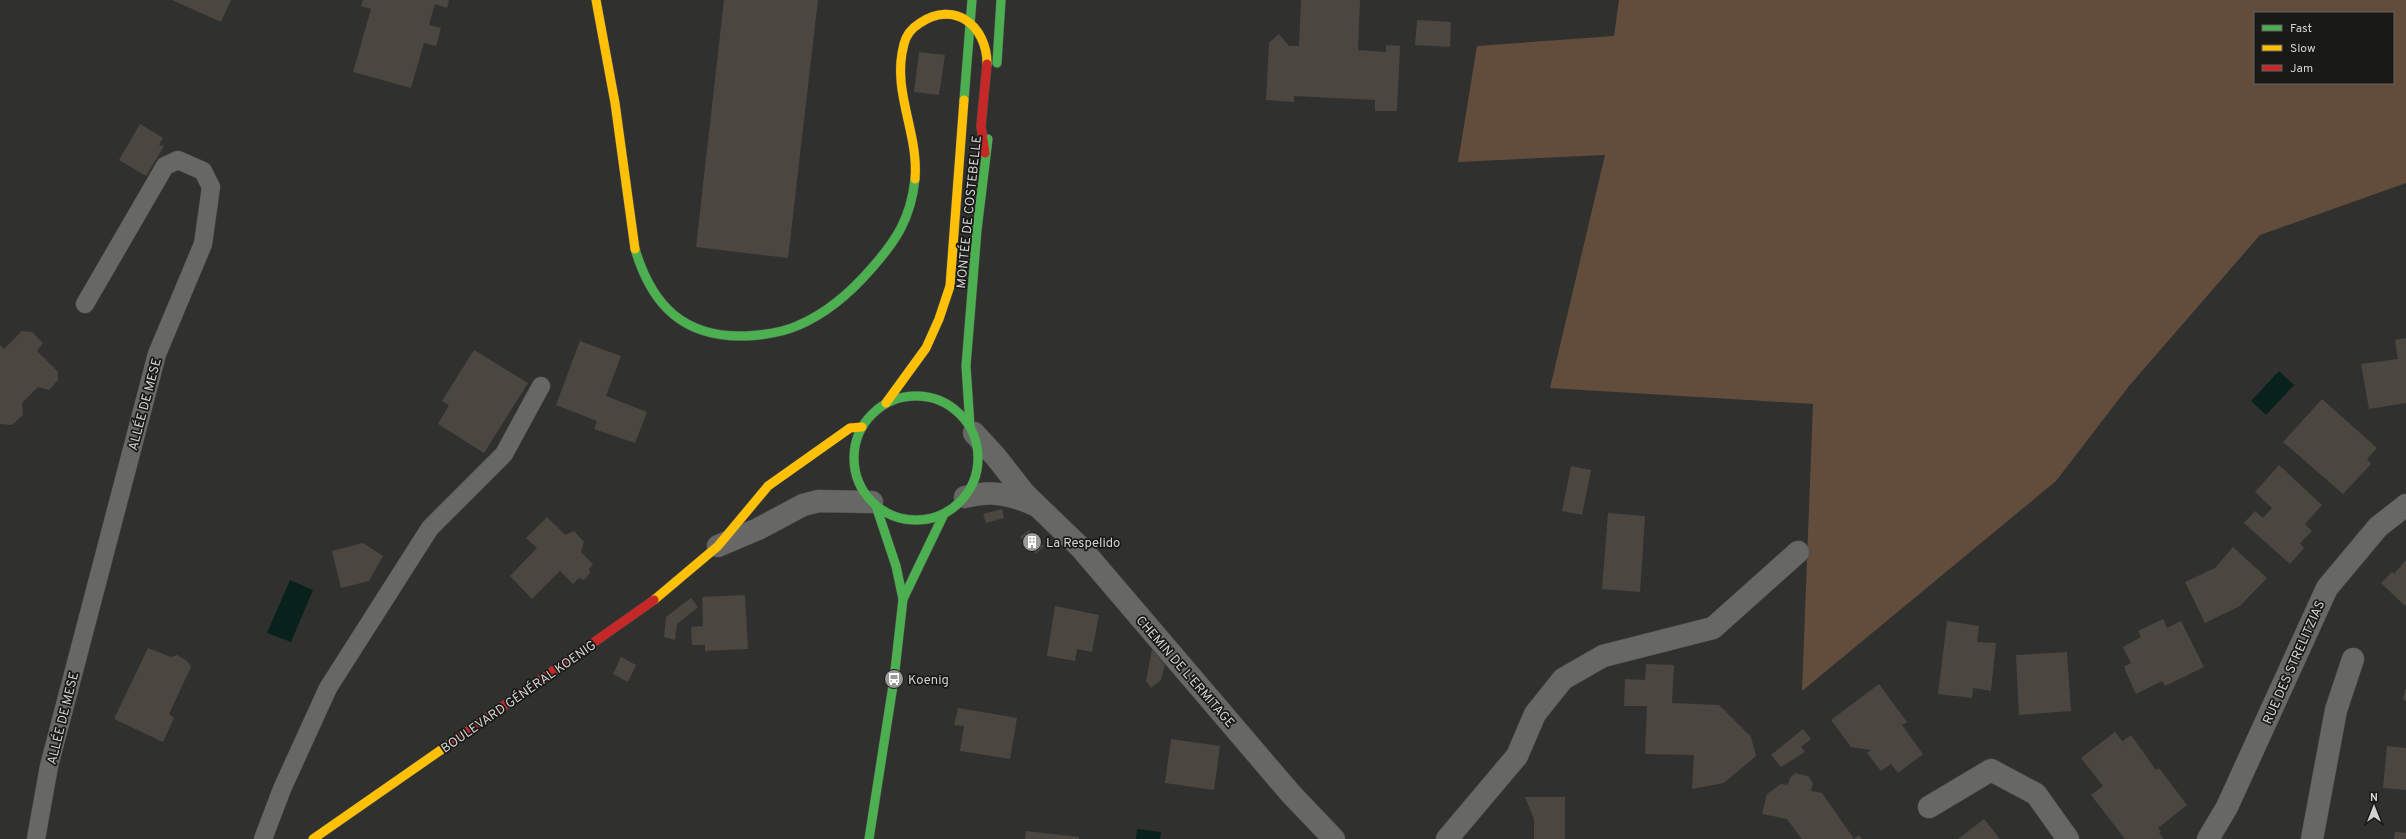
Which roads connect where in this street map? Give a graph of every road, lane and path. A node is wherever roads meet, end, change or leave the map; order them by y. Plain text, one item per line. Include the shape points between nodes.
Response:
1 (596, 0) edge
2 (972, 0) edge
3 (1001, 0) edge
4 (971, 19) junction
5 (995, 87) dead end
6 (994, 101) dead end
7 (985, 153) junction
8 (85, 304) dead end
9 (541, 386) dead end
10 (886, 403) junction
11 (862, 427) junction
12 (972, 430) junction
13 (965, 497) junction
14 (874, 504) junction
15 (1036, 505) junction
16 (2406, 505) edge
17 (944, 514) junction
18 (718, 546) junction
19 (1798, 552) dead end
20 (904, 599) junction
21 (2353, 659) dead end
22 (1930, 807) dead end
23 (36, 839) edge
24 (263, 839) edge
25 (313, 839) edge
26 (869, 839) edge
27 (1334, 839) edge
28 (1447, 839) edge
29 (2068, 839) edge
30 (2208, 839) edge
31 (2312, 839) edge

1 - 4 main road via 615,103 634,244 640,265 648,286 676,316 692,329 718,336 745,336 799,326 842,298 877,262 902,230 914,182 915,157 912,134 899,88 898,67 904,40 916,25 932,14 952,12
2 - 4 main road, MONTÉE DE COSTEBELLE
3 - 5 main road
4 - 7 main road via 984,38 986,58 981,124
4 - 10 main road, MONTÉE DE COSTEBELLE via 950,286 943,312 932,337 912,372
6 - 7 main road, MONTÉE DE COSTEBELLE
7 - 12 main road, MONTÉE DE COSTEBELLE via 966,366
8 - 23 lane, ALLÉE DE MESE via 165,166 178,160 203,171 211,187 203,244 157,354 49,766
9 - 24 lane via 504,454 430,528 328,688 282,789
10 - 11 main road via 877,409
10 - 12 main road via 918,395 933,398 948,404 961,414
11 - 14 main road via 856,439 854,466 863,492
11 - 18 main road, BOULEVARD GÉNÉRAL KOENIG via 850,428 768,486
12 - 13 main road via 978,446 977,473
12 - 15 street, CHEMIN DE L'ERMITAGE
13 - 15 street, CHEMIN DE L'ERMITAGE via 994,492
13 - 17 main road
14 - 17 main road via 888,514 916,520
14 - 18 street, BOULEVARD GÉNÉRAL KOENIG via 819,501 803,505 758,529
14 - 20 main road via 896,566
15 - 27 street, CHEMIN DE L'ERMITAGE via 1080,548 1291,794
16 - 30 street, RUE DES STRELITZIAS via 2378,527 2327,588 2227,807
17 - 20 main road
18 - 25 main road, BOULEVARD GÉNÉRAL KOENIG via 643,609
19 - 28 street via 1713,628 1603,656 1563,679 1535,714 1517,756
20 - 26 main road
21 - 31 street via 2336,710
22 - 29 street via 1991,770 2036,794

